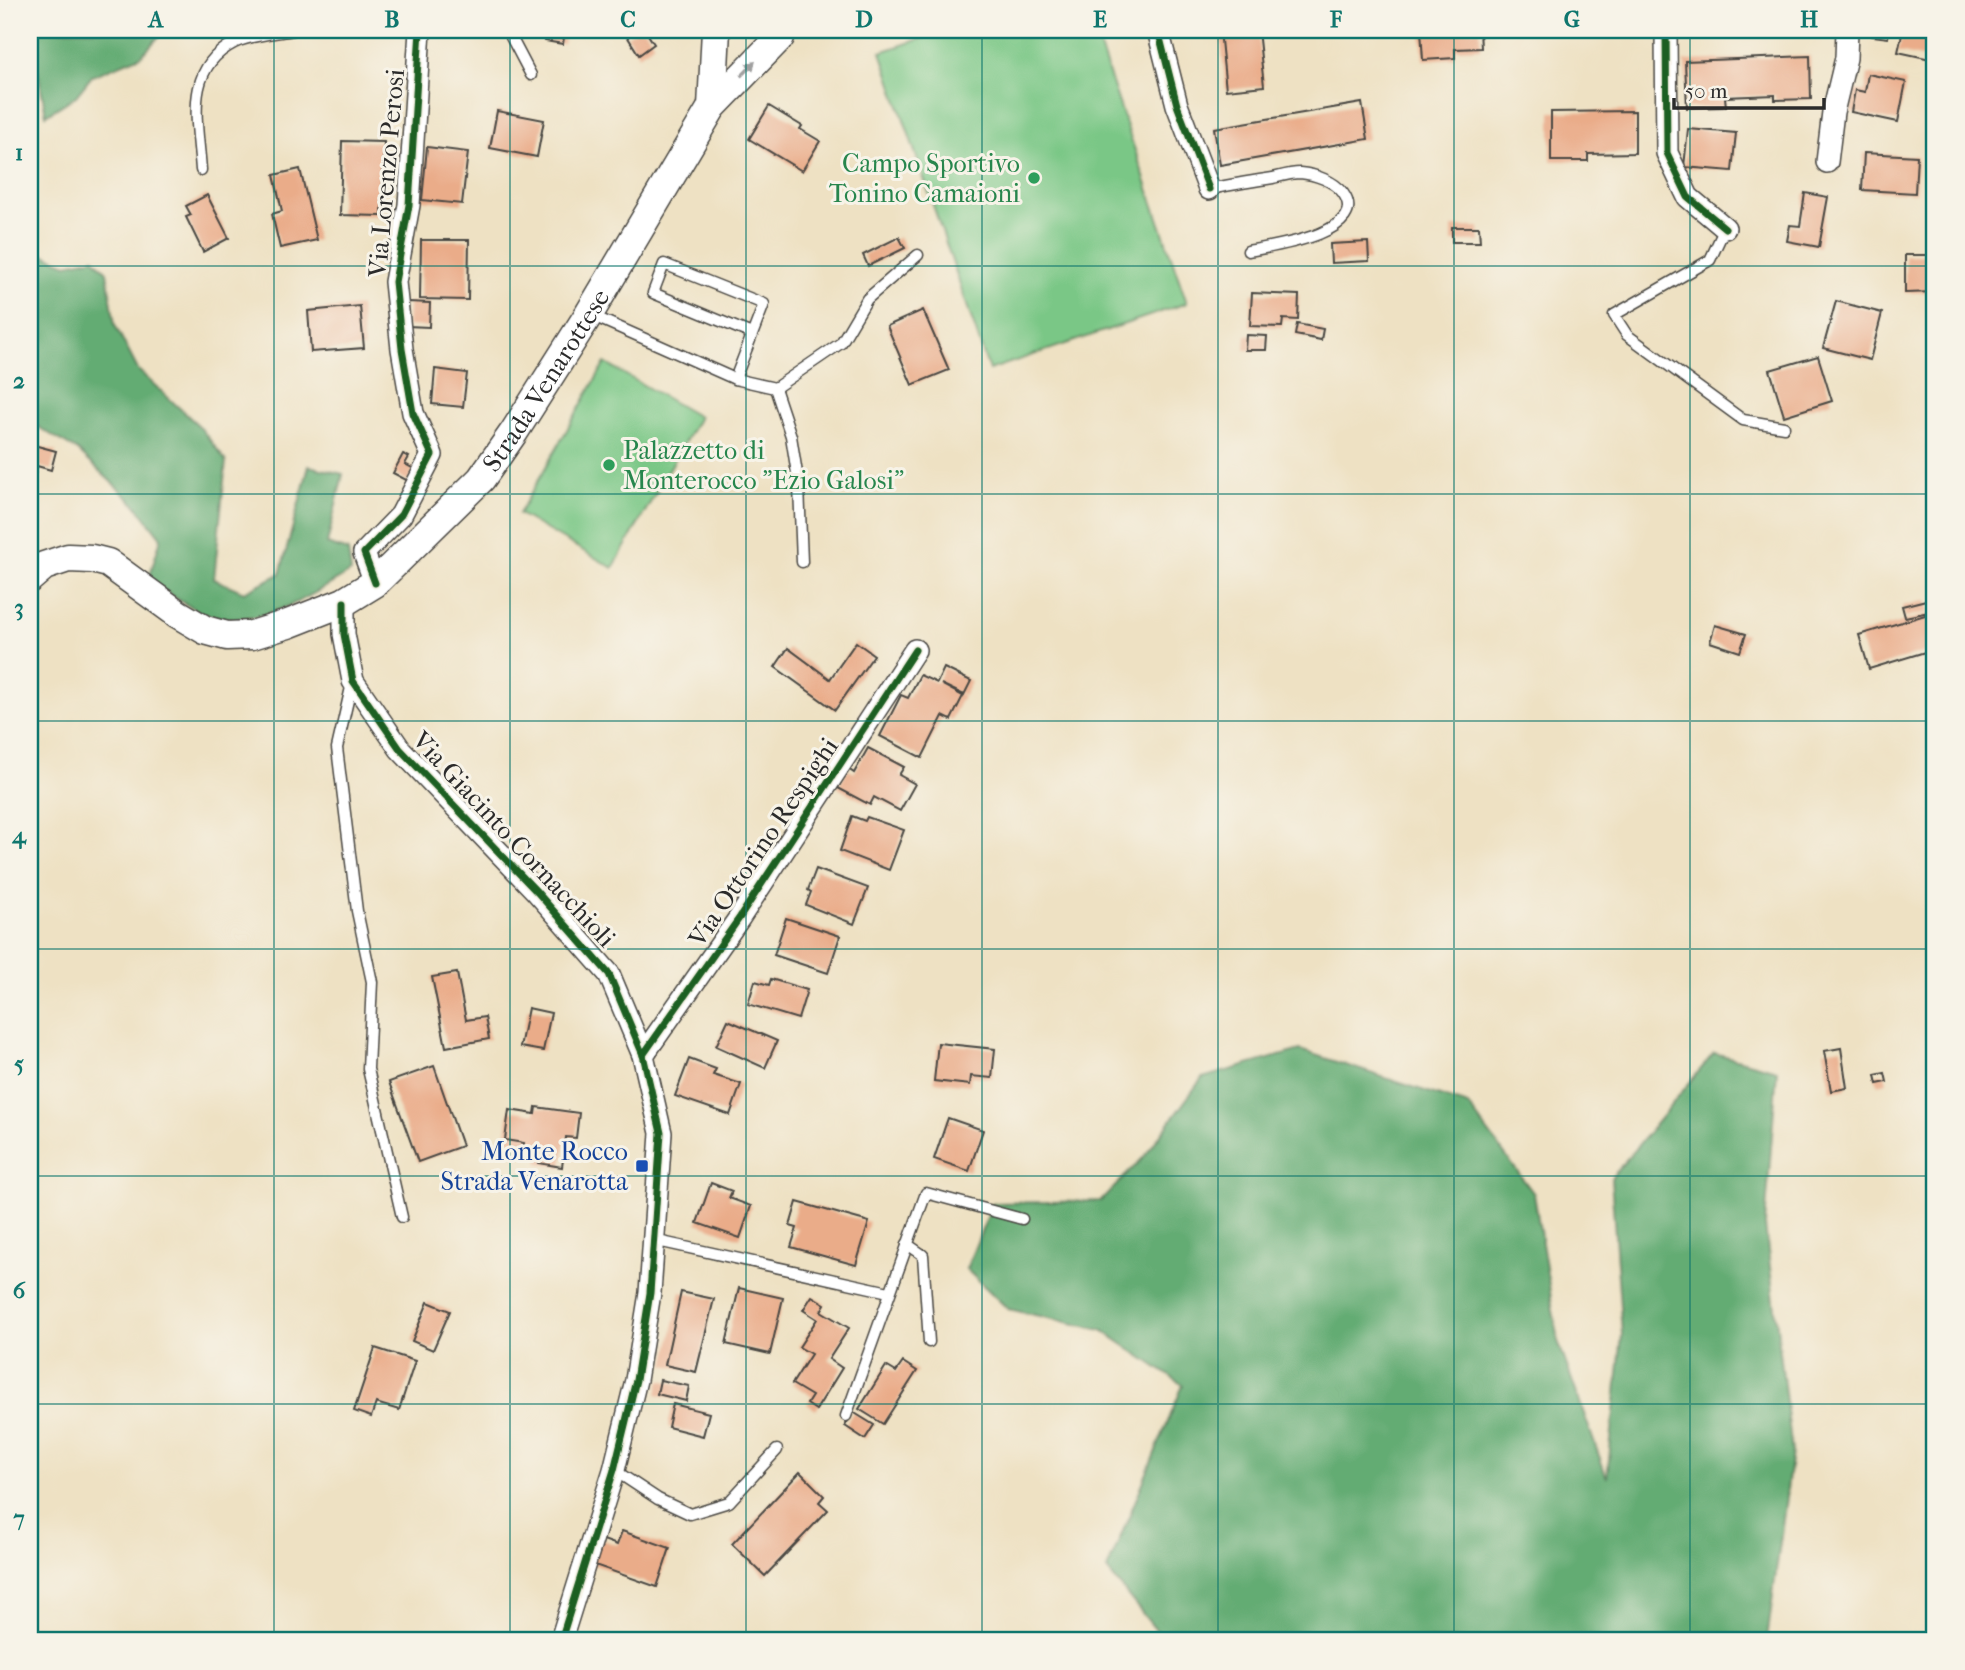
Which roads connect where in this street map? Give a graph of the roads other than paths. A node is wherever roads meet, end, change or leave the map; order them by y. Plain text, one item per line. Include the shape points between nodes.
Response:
1 (293, 30) edge
2 (420, 30) edge
3 (510, 30) edge
4 (716, 30) edge
5 (1157, 30) edge
6 (1666, 30) edge
7 (1847, 30) edge
8 (783, 32) edge
9 (531, 75) dead end
10 (712, 107) junction
11 (1827, 162) dead end
12 (201, 170) dead end
13 (1209, 189) joint
14 (1725, 228) joint
15 (1248, 251) dead end
16 (918, 255) dead end
17 (589, 314) junction
18 (752, 334) junction
19 (735, 379) junction
20 (775, 388) junction
21 (1783, 427) dead end
22 (802, 562) dead end
23 (30, 578) edge
24 (375, 583) junction
25 (336, 604) junction
26 (915, 650) dead end
27 (353, 681) junction
28 (643, 1055) junction
29 (402, 1217) dead end
30 (1021, 1219) dead end
31 (653, 1240) junction
32 (907, 1244) junction
33 (889, 1292) junction
34 (929, 1342) dead end
35 (846, 1416) dead end
36 (777, 1450) dead end
37 (614, 1469) junction
38 (561, 1640) edge

1 - 12 lane via 235,42 206,66 197,94
2 - 24 street, Via Lorenzo Perosi via 409,205 395,282 413,413 432,456 401,515 364,553
3 - 9 lane
4 - 10 main road, Strada Venarottese
5 - 13 street via 1177,105
6 - 14 street via 1667,153 1688,197
7 - 11 street
10 -> 8 main road, Strada Venarottese
10 - 17 main road, Strada Venarottese
13 - 15 lane via 1299,173 1326,180 1342,191 1347,212 1340,222 1303,241
14 - 21 lane via 1710,260 1614,315 1627,335 1743,421
16 - 20 lane via 867,299 841,343
17 - 19 lane
17 - 24 main road, Strada Venarottese via 481,479
18 - 18 lane via 764,304 664,264 653,293
18 - 19 lane
19 - 20 lane
20 - 22 lane via 799,486
23 - 25 main road, Strada Venarottese via 55,561 92,558 108,563 205,630 227,636 252,635
24 - 25 main road, Strada Venarottese
25 - 27 street, Via Giacinto Cornacchioli
26 - 28 street, Via Ottorino Respighi via 740,917
27 - 28 street, Via Giacinto Cornacchioli via 400,749 609,974
27 - 29 lane via 337,748 357,911 372,982 368,1069
28 - 31 street, Via Giacinto Cornacchioli via 661,1133
30 - 32 lane via 926,1193
31 - 33 lane
31 - 37 street, Via Giacinto Cornacchioli via 636,1380
32 - 33 lane
32 - 34 lane via 923,1255
33 - 35 lane
36 - 37 lane via 729,1502 690,1514 658,1500
37 - 38 street, Via Giacinto Cornacchioli

